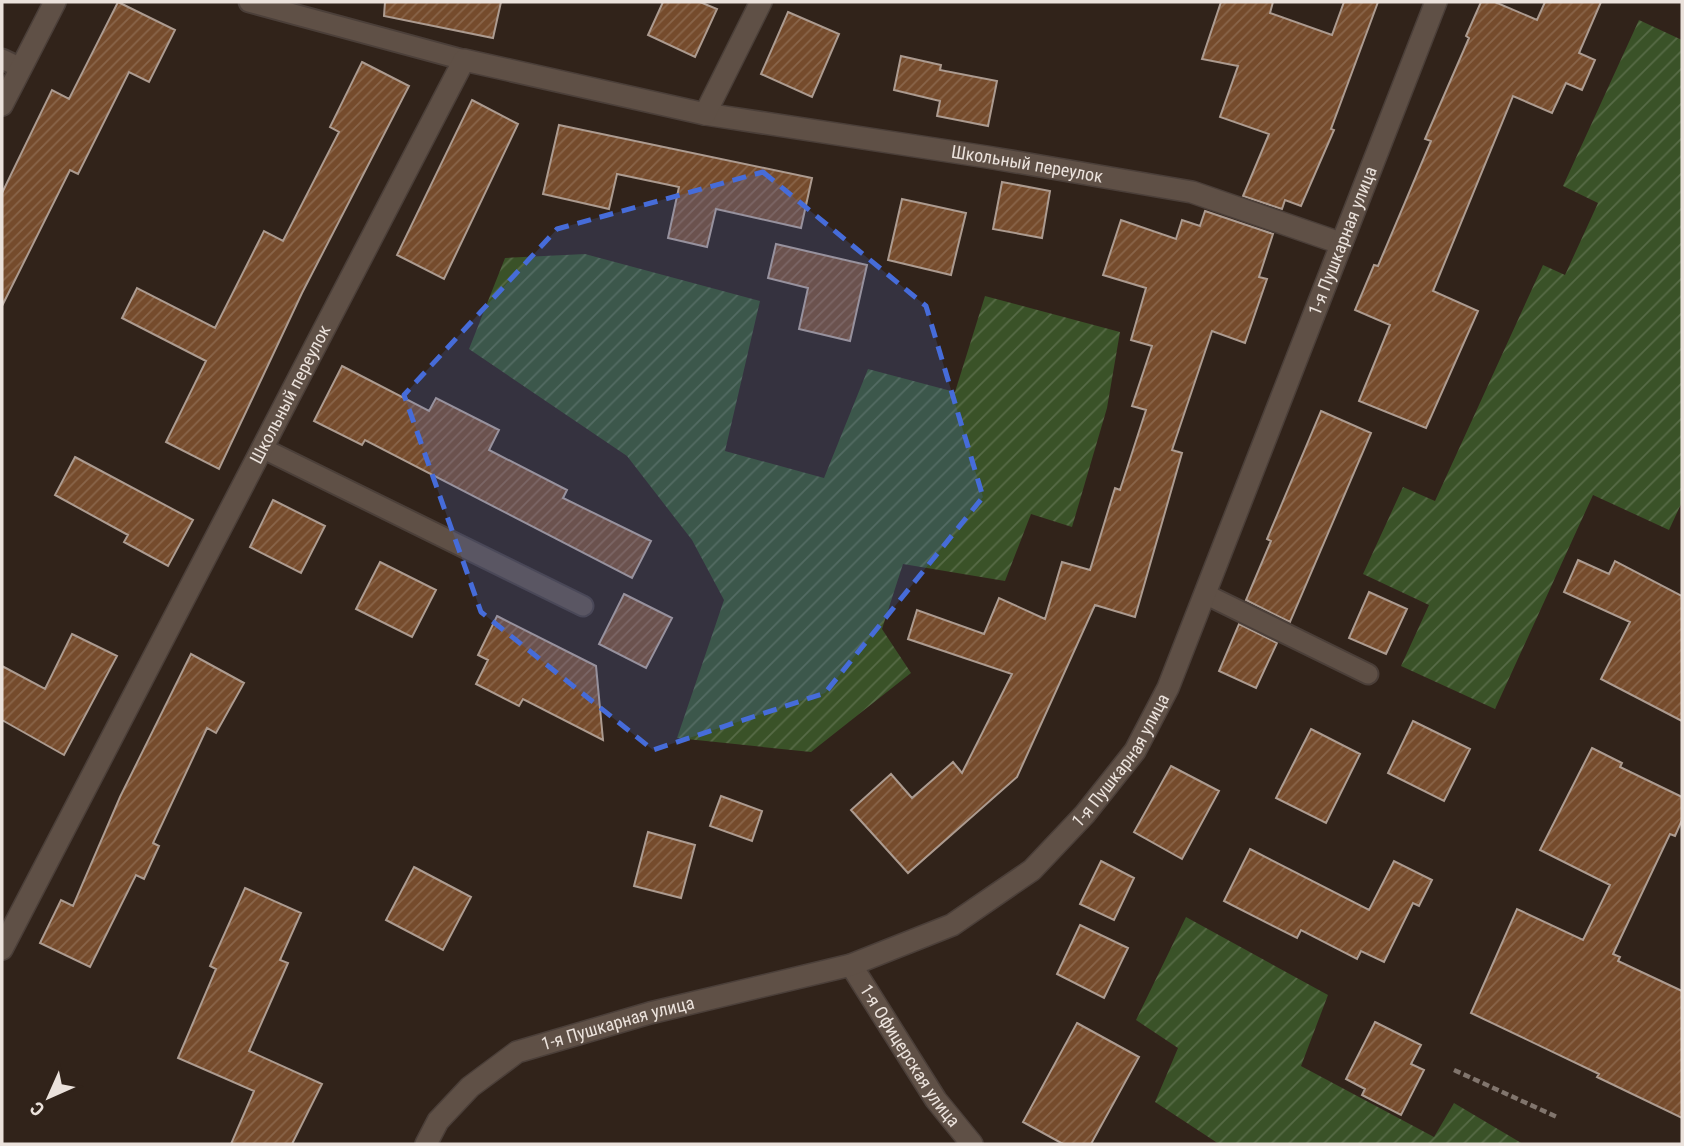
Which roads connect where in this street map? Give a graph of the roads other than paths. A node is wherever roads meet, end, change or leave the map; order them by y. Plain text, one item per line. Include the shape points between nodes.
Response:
1 (55, 2) edge
2 (249, 2) edge
3 (761, 2) edge
4 (1436, 2) edge
5 (464, 60) junction
6 (11, 64) edge
7 (2, 105) edge
8 (705, 114) junction
9 (1340, 243) junction
10 (262, 448) junction
11 (1205, 594) junction
12 (583, 606) dead end
13 (1368, 674) dead end
14 (2, 949) edge
15 (851, 965) junction
16 (426, 1144) edge
17 (972, 1144) edge

1 - 6 street
2 - 5 lane
3 - 8 street
4 - 9 street, 1-я Пушкарная улица
5 - 8 street, Школьный переулок
5 - 10 street, Школьный переулок
6 - 7 street
8 - 9 street, Школьный переулок via 1192,192
9 - 11 street, 1-я Пушкарная улица
10 - 12 lane
10 - 14 street, Школьный переулок
11 - 13 lane
11 - 15 street, 1-я Пушкарная улица via 1168,688 1135,751 1041,861 952,925
15 - 16 street, 1-я Пушкарная улица via 650,1013 517,1052 470,1087 438,1121
15 - 17 street, 1-я Офицерская улица via 936,1100

